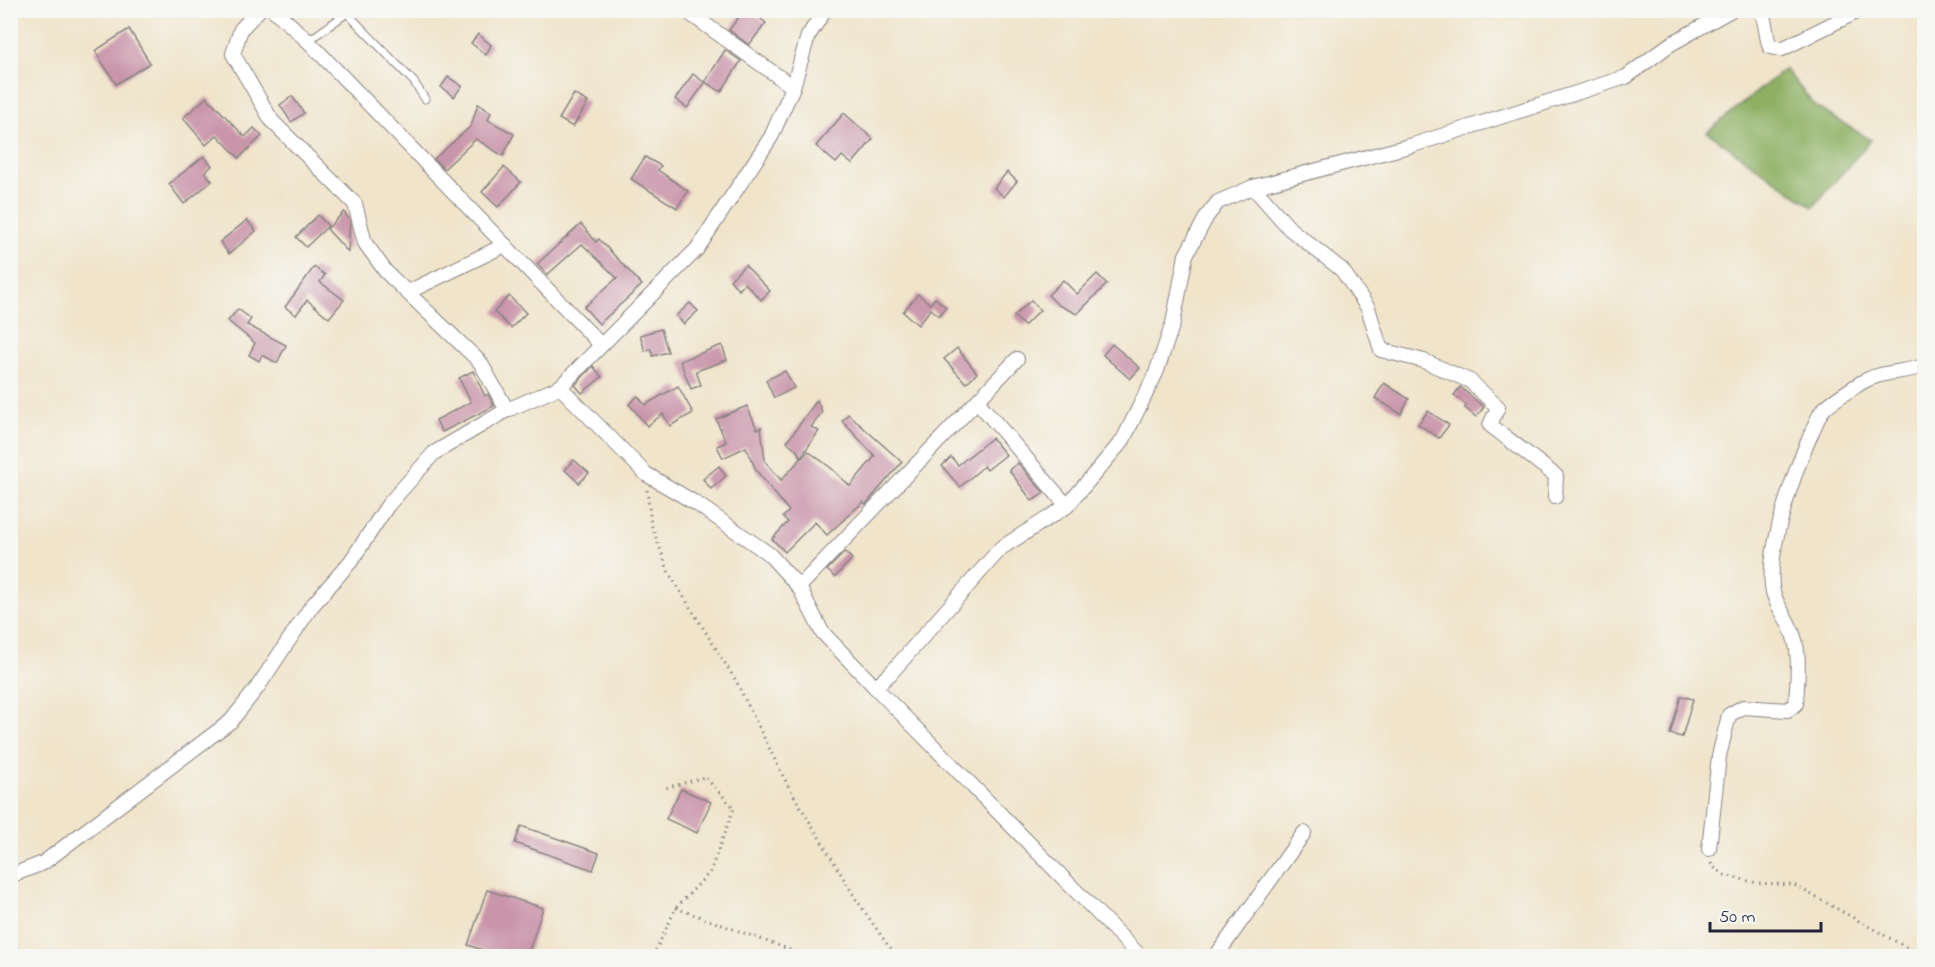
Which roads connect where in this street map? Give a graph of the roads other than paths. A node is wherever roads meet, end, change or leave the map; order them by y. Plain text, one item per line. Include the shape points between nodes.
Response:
1 (259, 10) edge
2 (274, 10) edge
3 (685, 10) edge
4 (825, 10) edge
5 (1731, 10) edge
6 (1760, 10) edge
7 (1860, 10) edge
8 (308, 41) junction
9 (793, 87) junction
10 (425, 99) dead end
11 (1253, 187) junction
12 (506, 245) junction
13 (408, 292) junction
14 (601, 345) junction
15 (1017, 359) dead end
16 (1924, 366) edge
17 (560, 387) junction
18 (976, 401) junction
19 (507, 410) junction
20 (1555, 497) dead end
21 (1067, 506) junction
22 (799, 588) junction
23 (875, 687) junction
24 (1304, 833) dead end
25 (1708, 849) road end
26 (10, 876) edge
27 (1140, 957) edge
28 (1216, 957) edge

1 - 13 street via 241,29 233,54 272,121 355,204 365,243 386,272
2 - 8 street
3 - 9 street
4 - 9 street via 808,36
5 - 11 street via 1669,45 1626,76 1413,145
6 - 7 street via 1770,47 1782,49
8 - 10 lane via 347,14 414,82
8 - 12 street
9 - 14 street via 771,137 697,249
11 - 20 street via 1290,229 1342,270 1368,308 1381,350 1424,361 1470,381 1498,407 1490,425 1556,476
11 - 21 street via 1218,202 1207,216 1186,255 1173,323 1156,374 1123,440
12 - 13 street
12 - 14 street
13 - 19 street via 480,362
14 - 17 street
15 - 18 street
16 - 25 street via 1878,375 1822,410 1803,452 1771,564 1772,588 1796,643 1796,704 1788,710 1743,708 1729,715 1719,756
17 - 19 street
17 - 22 street via 646,474 769,555
18 - 21 street
18 - 22 street
19 - 26 street via 434,453 388,505 231,721 43,863
21 - 23 street via 1001,548
22 - 23 street via 822,632
23 - 27 street
24 - 28 street

